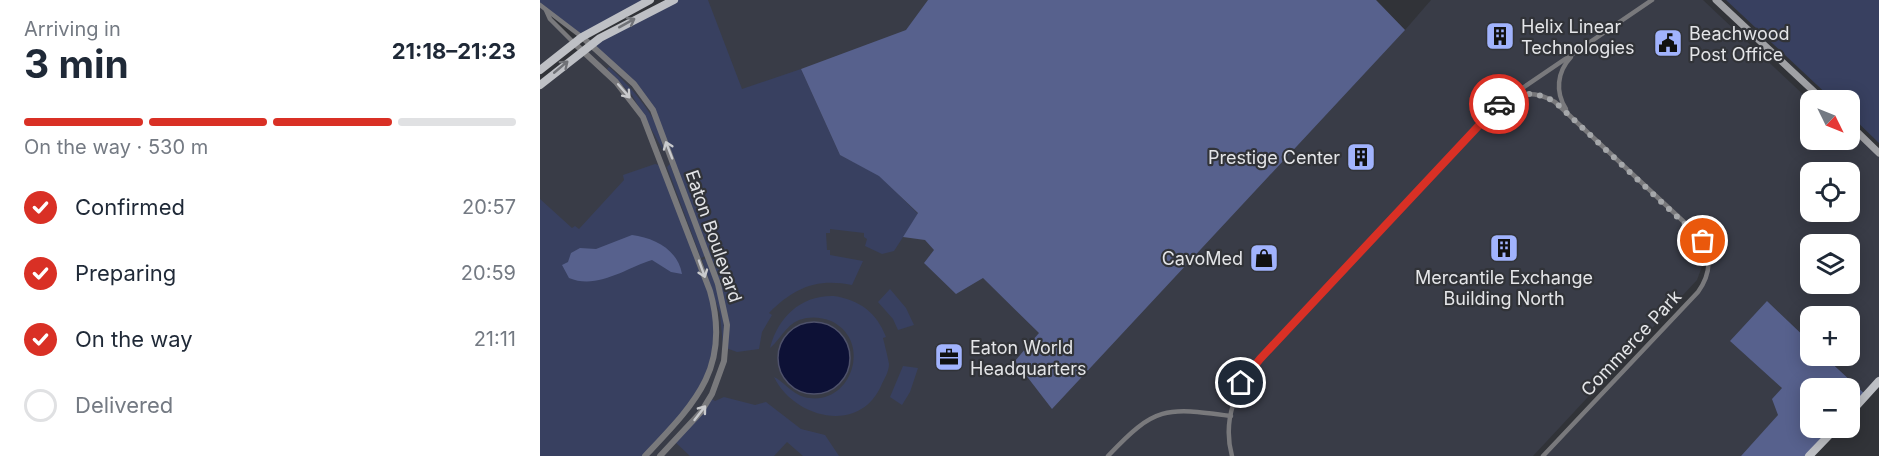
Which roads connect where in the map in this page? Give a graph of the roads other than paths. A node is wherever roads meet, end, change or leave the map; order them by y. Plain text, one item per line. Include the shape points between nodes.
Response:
1 (650, 0) edge
2 (674, 0) edge
3 (1652, 0) edge
4 (1716, 0) edge
5 (540, 4) edge
6 (546, 10) junction
7 (582, 37) junction
8 (574, 43) junction
9 (590, 44) junction
10 (582, 51) junction
11 (1575, 52) junction
12 (540, 70) edge
13 (540, 85) edge
14 (1812, 90) edge
15 (1502, 102) junction
16 (1569, 114) junction
17 (1860, 135) edge
18 (1879, 153) edge
19 (1879, 381) edge
20 (1860, 402) edge
21 (1231, 416) junction
22 (1826, 438) edge
23 (645, 456) edge
24 (660, 456) edge
25 (1108, 456) edge
26 (1232, 456) edge
27 (1543, 456) edge
28 (1809, 456) edge

1 - 7 main road
9 -> 2 main road
3 - 11 street
4 - 14 main road
5 - 6 street
6 - 7 street
6 - 8 street via 555,26
7 - 8 main road
7 - 9 street, Eaton Boulevard
8 - 10 street, Eaton Boulevard
8 - 12 main road
9 - 10 main road
24 -> 9 street, Eaton Boulevard via 701,412 716,384 727,337 724,303 653,110 634,84
13 -> 10 main road
10 -> 23 street, Eaton Boulevard via 633,100 649,127 710,291 716,318 714,357 702,390
11 - 15 street
11 - 16 street, Commerce Park via 1563,68 1559,83 1561,100
15 - 16 street, Commerce Park via 1520,94 1537,94
15 - 21 street via 1252,367 1237,392
16 - 27 street, Commerce Park via 1698,235 1706,249 1708,269 1698,292
17 - 18 main road
19 - 20 main road
21 - 25 street via 1186,410 1158,413 1138,425
21 - 26 street
22 - 28 main road

